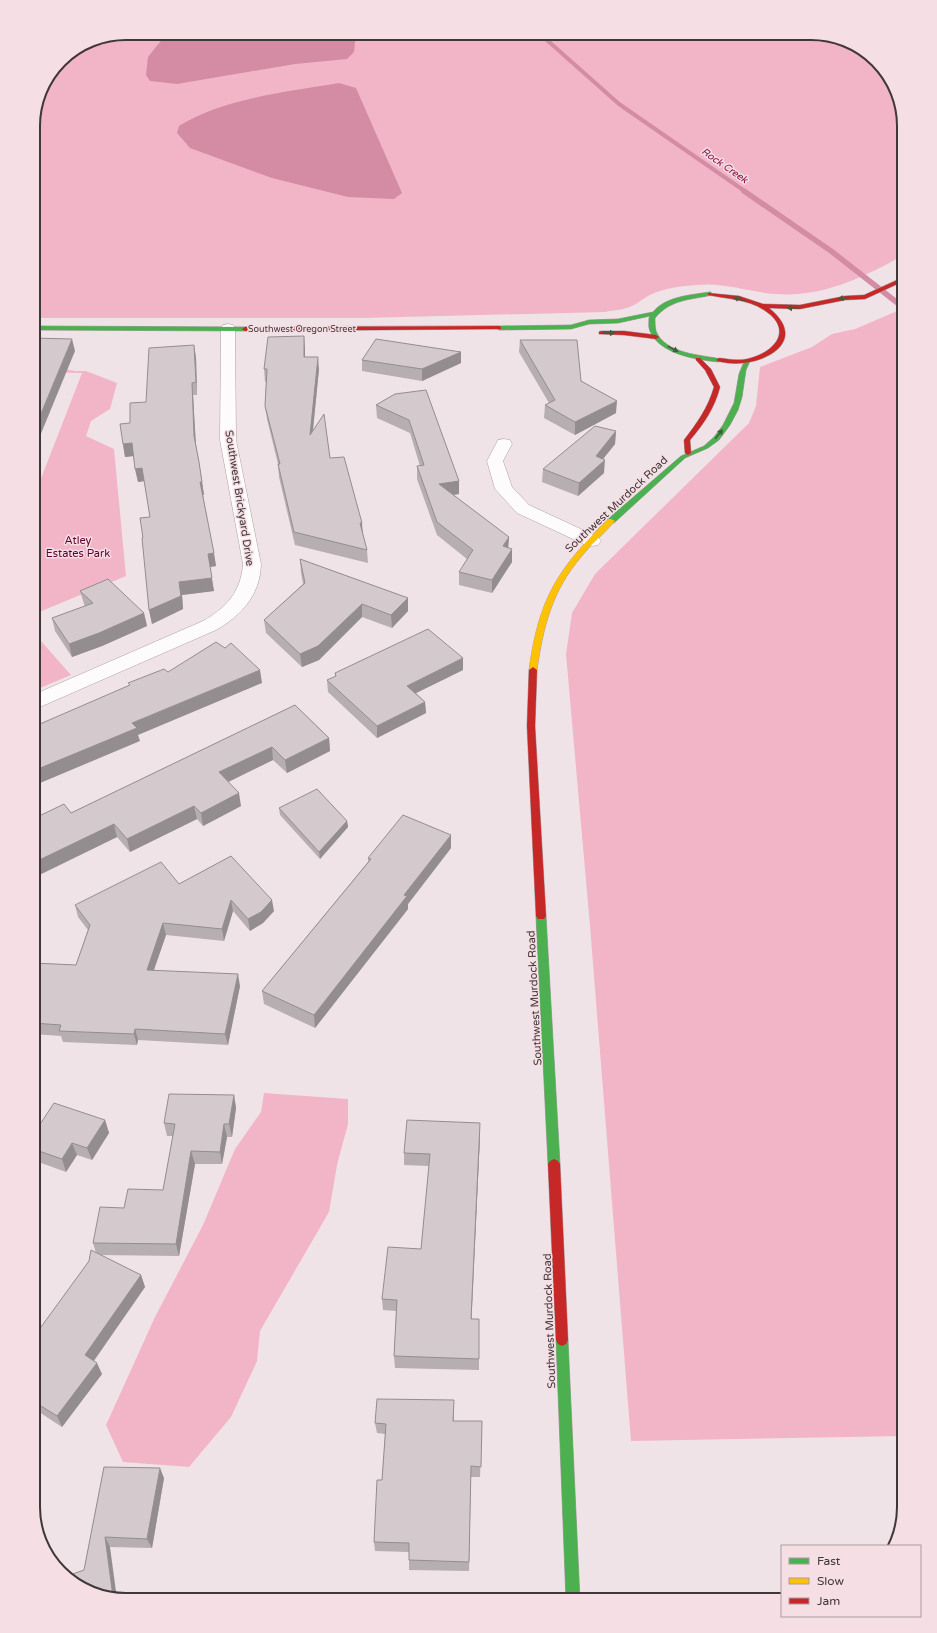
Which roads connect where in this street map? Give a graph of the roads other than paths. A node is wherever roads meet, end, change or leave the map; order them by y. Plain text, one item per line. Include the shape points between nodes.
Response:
1 (897, 282) edge
2 (865, 297) junction
3 (762, 306) junction
4 (855, 307) dead end
5 (653, 314) junction
6 (571, 327) junction
7 (40, 328) edge
8 (228, 328) junction
9 (656, 337) junction
10 (698, 359) junction
11 (747, 361) junction
12 (504, 444) dead end
13 (688, 453) junction
14 (592, 541) junction
15 (40, 700) edge
16 (573, 1593) edge

1 - 2 main road, Southwest Oregon Street
2 -> 3 main road, Southwest Oregon Street via 846,298 800,308
2 - 4 main road, Southwest Oregon Street via 862,305
3 -> 5 main road, Southwest Oregon Street via 729,296 710,294 676,299 660,307
3 - 11 main road, Southwest Oregon Street via 778,318 787,329 780,344
5 - 6 main road, Southwest Oregon Street via 618,321 589,322
5 - 9 main road via 652,329
6 - 8 main road, Southwest Oregon Street
6 -> 9 main road, Southwest Oregon Street via 591,332
7 - 8 main road, Southwest Oregon Street
8 - 15 street, Southwest Brickyard Drive via 228,440 252,564 248,588 234,609 222,618
9 -> 10 main road, Southwest Oregon Street via 672,349
10 - 11 main road, Southwest Oregon Street
10 - 13 main road via 708,369 717,387 709,412 700,427 687,440
13 -> 11 main road, Southwest Murdock Road via 708,448 725,427 738,402 739,378
12 - 14 street via 494,461 504,489 523,510
13 - 14 main road, Southwest Murdock Road
14 - 16 main road, Southwest Murdock Road via 570,564 548,602 537,636 530,700 553,1125

